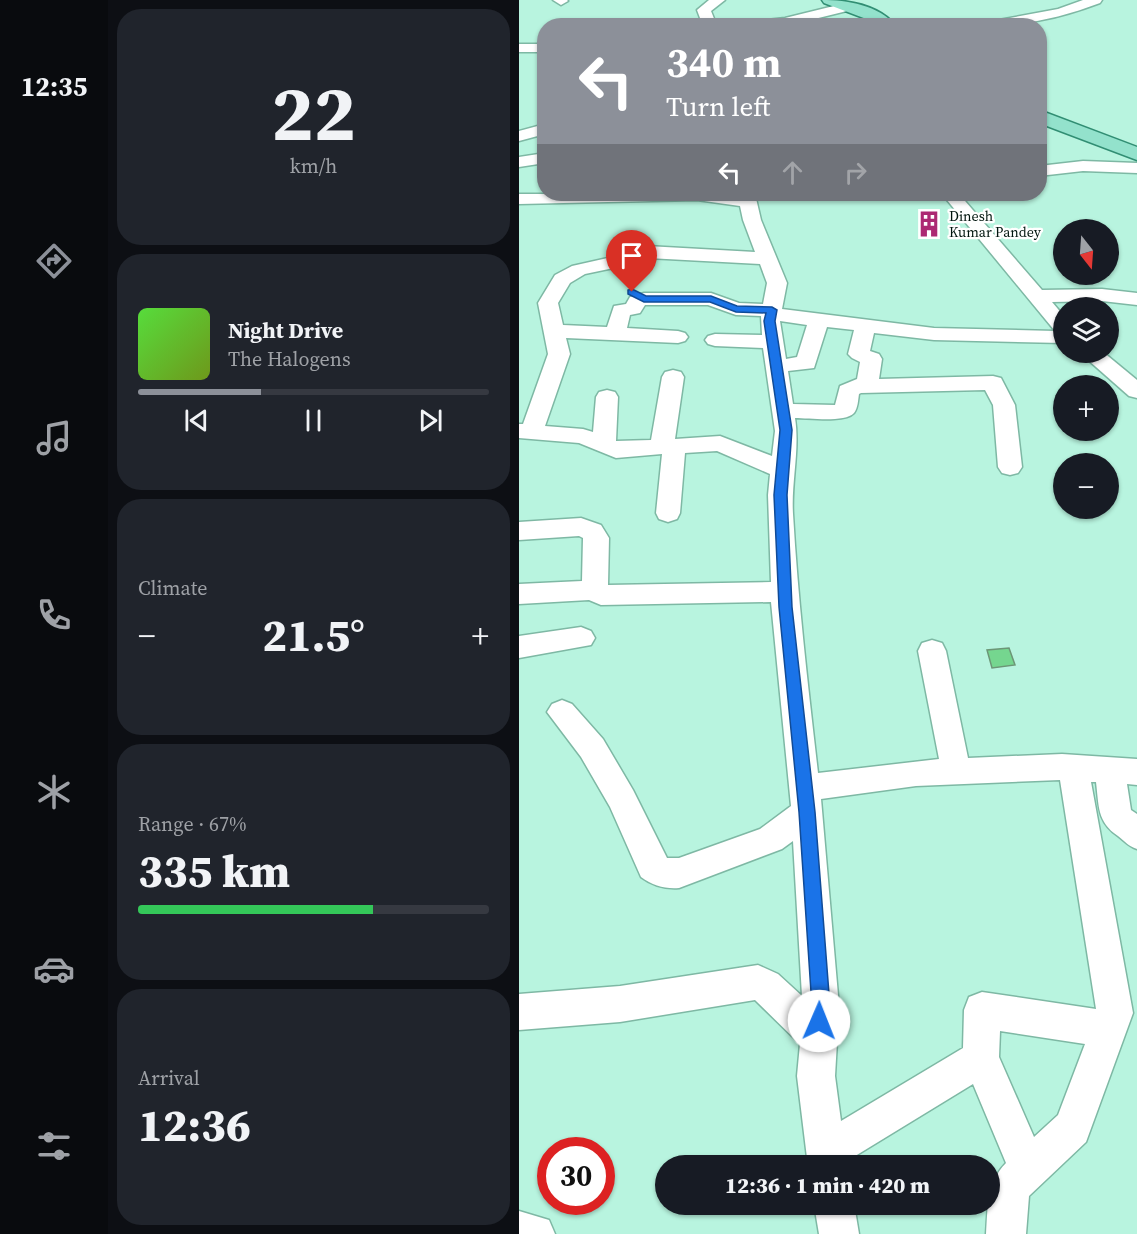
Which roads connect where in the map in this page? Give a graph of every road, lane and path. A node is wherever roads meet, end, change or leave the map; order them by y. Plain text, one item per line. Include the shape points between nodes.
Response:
1 (718, 0) edge
2 (1095, 0) edge
3 (838, 3) edge
4 (707, 18) edge
5 (802, 18) edge
6 (878, 18) edge
7 (1033, 18) edge
8 (519, 34) edge
9 (537, 34) edge
10 (519, 48) edge
11 (537, 48) edge
12 (1047, 119) edge
13 (537, 131) edge
14 (519, 136) edge
15 (1137, 154) edge
16 (537, 159) edge
17 (519, 162) edge
18 (1137, 168) edge
19 (1047, 170) edge
20 (537, 197) edge
21 (519, 198) edge
22 (749, 201) edge
23 (956, 201) edge
24 (642, 235) dead end
25 (765, 258) junction
26 (625, 268) junction
27 (1037, 296) junction
28 (644, 299) junction
29 (1137, 299) edge
30 (771, 312) junction
31 (1053, 315) edge
32 (819, 320) junction
33 (865, 326) junction
34 (555, 331) junction
35 (616, 334) junction
36 (678, 337) dead end
37 (1053, 337) edge
38 (715, 340) dead end
39 (775, 354) junction
40 (1102, 363) edge
41 (673, 376) dead end
42 (867, 386) junction
43 (1137, 392) edge
44 (607, 397) dead end
45 (783, 411) junction
46 (525, 432) edge
47 (604, 445) junction
48 (668, 446) junction
49 (1010, 467) dead end
50 (783, 470) junction
51 (668, 513) dead end
52 (519, 531) edge
53 (595, 590) junction
54 (785, 592) junction
55 (519, 594) edge
56 (581, 638) dead end
57 (519, 647) edge
58 (932, 651) dead end
59 (562, 712) dead end
60 (1073, 768) junction
61 (956, 771) junction
62 (1123, 771) edge
63 (806, 800) junction
64 (1137, 835) edge
65 (519, 1012) edge
66 (1109, 1029) junction
67 (818, 1036) junction
68 (981, 1058) junction
69 (826, 1155) edge
70 (833, 1155) edge
71 (1028, 1170) junction
72 (836, 1215) edge
73 (519, 1231) edge
74 (535, 1234) edge
75 (839, 1234) edge
76 (1006, 1234) edge

1 - 4 street via 704,10
2 - 7 street via 1061,13
3 - 5 street
3 - 6 main road
8 - 9 street
10 - 11 street
12 - 15 main road
13 - 14 street
16 - 17 street
18 - 19 street via 1083,166
20 - 21 street
22 - 25 street
23 - 27 street
24 - 26 street via 642,247
25 - 26 street via 683,253
25 - 30 street via 777,283
26 - 28 street via 632,292
26 - 34 street via 579,270 562,279 548,303
27 - 29 street
27 - 31 street
28 - 30 street via 711,299 736,309
28 - 35 street via 637,301 633,309 621,310
30 - 32 street
30 - 39 street
32 - 33 street
32 - 39 street via 806,363
33 - 37 street via 934,334
33 - 42 street via 859,354 871,359
34 - 35 street
34 - 46 street via 559,354
35 - 36 street
38 - 39 street
39 - 45 street
40 - 43 street
41 - 48 street
42 - 45 street via 850,388 841,412
42 - 49 street via 993,383 1004,405
44 - 47 street
45 - 50 street
46 - 47 street via 583,436
47 - 48 street via 616,450
48 - 50 street via 720,443
48 - 51 street
50 - 54 street via 780,495
52 - 53 street via 581,527 592,531 596,538
53 - 54 street via 601,595
53 - 55 street
54 - 63 street
56 - 57 street
58 - 61 street
59 - 63 street via 592,748 659,872 679,873 771,839
60 - 61 street
60 - 62 street
60 - 66 street via 1115,1013
61 - 63 street via 916,772
62 - 64 street via 1116,816
63 - 67 street via 821,1007
65 - 67 street via 621,1004 758,982
66 - 68 street via 982,1010
66 - 71 street via 1072,1128
67 - 69 street via 816,1076
68 - 70 street
68 - 71 street
71 - 76 street via 1010,1186
72 - 75 street
73 - 74 street

